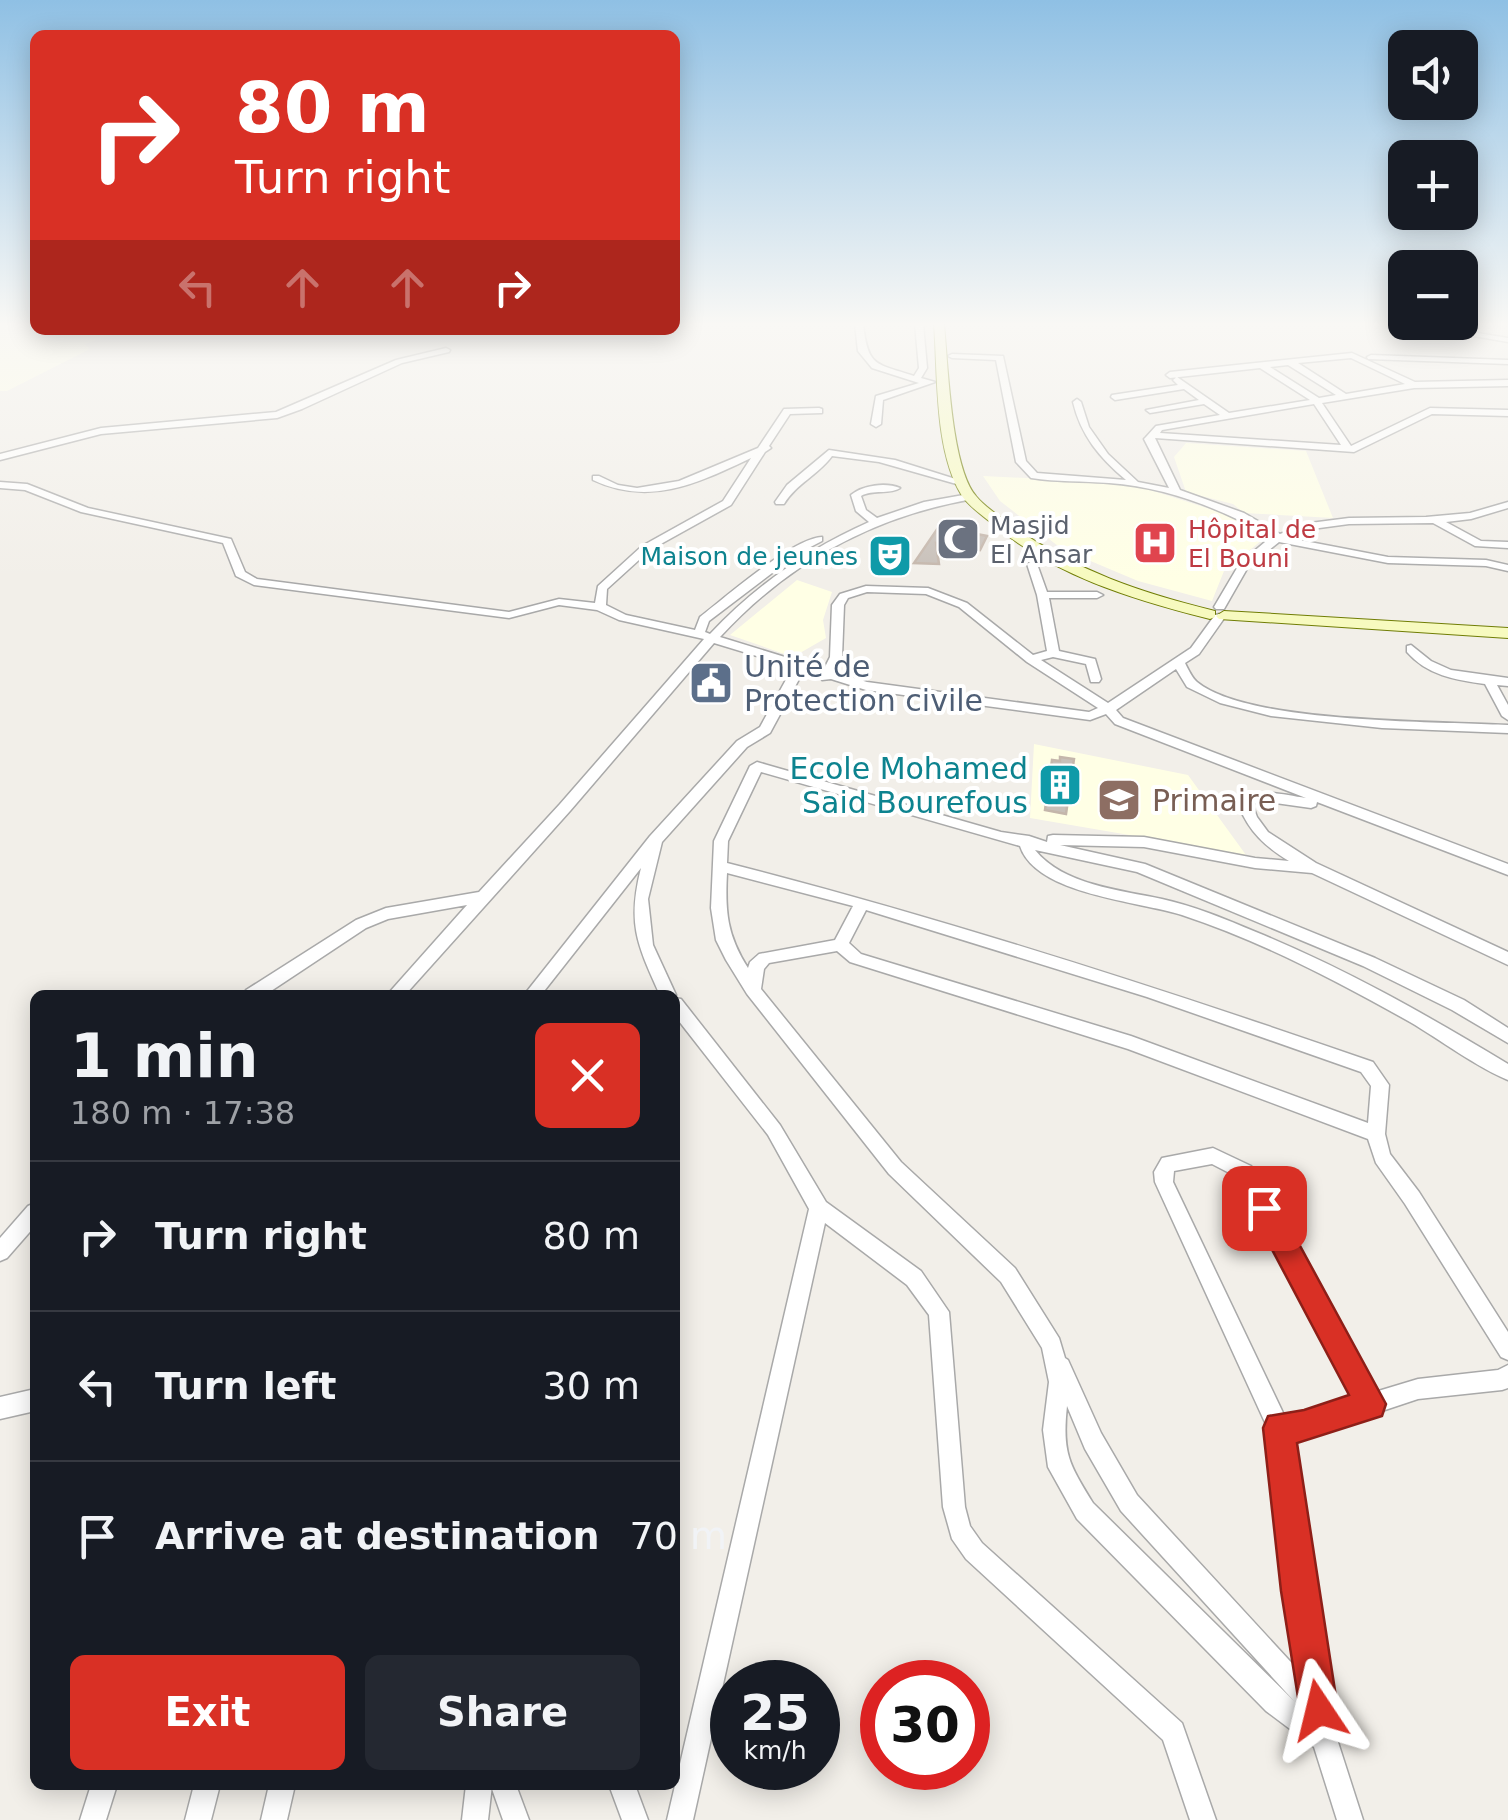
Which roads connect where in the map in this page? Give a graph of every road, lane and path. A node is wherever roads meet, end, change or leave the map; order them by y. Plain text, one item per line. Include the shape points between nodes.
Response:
1 (297, 409) edge
2 (878, 409) edge
3 (947, 409) edge
4 (958, 409) edge
5 (1010, 409) edge
6 (1079, 409) edge
7 (1157, 409) edge
8 (1217, 409) edge
9 (1266, 409) edge
10 (1322, 409) edge
11 (1150, 410) dead end
12 (819, 411) dead end
13 (1508, 413) edge
14 (1226, 416) junction
15 (876, 424) dead end
16 (1150, 435) junction
17 (766, 448) junction
18 (1348, 449) junction
19 (0, 458) edge
20 (596, 478) dead end
21 (1136, 483) junction
22 (0, 485) edge
23 (895, 488) dead end
24 (1176, 492) junction
25 (971, 493) junction
26 (780, 502) dead end
27 (1508, 505) edge
28 (870, 518) junction
29 (1431, 518) junction
30 (1281, 538) junction
31 (1508, 545) edge
32 (1032, 564) dead end
33 (1508, 568) edge
34 (1043, 595) junction
35 (1097, 595) dead end
36 (600, 607) junction
37 (1218, 612) junction
38 (704, 619) junction
39 (678, 628) junction
40 (1508, 629) edge
41 (704, 636) junction
42 (1410, 649) dead end
43 (1053, 653) junction
44 (1031, 659) junction
45 (1178, 662) junction
46 (799, 668) junction
47 (826, 676) junction
48 (1158, 676) junction
49 (1095, 679) dead end
50 (1186, 680) junction
51 (1490, 681) junction
52 (1508, 682) edge
53 (1108, 710) junction
54 (1506, 728) edge
55 (766, 730) junction
56 (757, 766) junction
57 (1343, 808) junction
58 (655, 840) junction
59 (1028, 840) junction
60 (720, 866) junction
61 (1314, 868) junction
62 (1508, 870) edge
63 (480, 896) junction
64 (862, 903) junction
65 (840, 945) junction
66 (1508, 958) edge
67 (260, 990) edge
68 (399, 990) edge
69 (538, 990) edge
70 (666, 990) edge
71 (753, 990) junction
72 (680, 1010) edge
73 (1508, 1036) edge
74 (1508, 1072) edge
75 (1376, 1134) junction
76 (819, 1208) junction
77 (30, 1218) edge
78 (0, 1252) edge
79 (1052, 1345) junction
80 (1508, 1350) edge
81 (1508, 1374) edge
82 (30, 1401) edge
83 (1370, 1404) junction
84 (0, 1408) edge
85 (1279, 1428) junction
86 (1319, 1710) junction
87 (1324, 1740) junction
88 (102, 1790) edge
89 (206, 1790) edge
90 (281, 1790) edge
91 (490, 1790) edge
92 (494, 1790) edge
93 (624, 1790) edge
94 (93, 1820) edge
95 (198, 1820) edge
96 (274, 1820) edge
97 (475, 1820) edge
98 (516, 1820) edge
99 (636, 1820) edge
100 (680, 1820) edge
101 (1203, 1820) edge
102 (1350, 1820) edge

1 - 19 street via 100,431
2 - 15 street
3 - 25 main road via 950,446
4 - 25 main road
5 - 21 street via 1021,462 1034,476
6 - 21 street via 1087,437
7 - 11 street
8 - 14 street
9 - 14 street
10 - 18 street
12 - 17 street via 787,411
13 - 18 street via 1430,411
14 - 16 street
16 - 18 street
16 - 24 street
17 - 20 street via 669,486 624,489
17 - 36 street via 727,503 626,564 602,588
21 - 24 street
22 - 36 street via 227,542 240,574 254,582 509,616 559,602
23 - 28 street via 856,495
24 - 30 street
25 - 26 street via 865,454 829,452
25 - 28 street
25 - 37 main road via 1013,535 1073,572 1147,598
27 - 29 street via 1470,517
28 - 38 street via 793,552
28 - 41 street via 820,547
29 - 30 street via 1327,522
29 - 31 street via 1479,544
30 - 33 street via 1388,560
30 - 37 street via 1232,577
32 - 34 street
34 - 35 street
34 - 43 street
36 - 39 street
37 - 40 main road
37 - 45 street via 1195,650
38 - 39 street
38 - 41 street
39 - 41 street
41 - 46 street
41 - 63 street via 588,782
42 - 51 street via 1446,673
43 - 44 street
43 - 49 street via 1086,658
44 - 47 street via 953,598 866,589 838,605 836,657
44 - 53 street
45 - 48 street
45 - 50 street
46 - 47 street
46 - 55 street
47 - 53 street via 926,697 1080,715
48 - 50 street
48 - 53 street
50 - 54 street via 1237,704 1297,718
51 - 52 street
51 - 54 street
53 - 57 street via 1127,727
55 - 56 street
55 - 58 street via 742,744
56 - 59 street
56 - 60 street via 721,840
57 - 61 street via 1268,796 1251,798 1246,806 1265,840
57 - 62 street
58 - 69 street
58 - 70 street via 642,898 645,944
59 - 61 street via 1144,842
59 - 73 street via 1140,868 1228,903 1369,962
59 - 74 street via 1026,848 1042,869 1262,942 1412,1012
60 - 64 street
60 - 71 street via 724,940
61 - 66 street
63 - 67 street via 361,924
63 - 68 street
64 - 65 street
64 - 75 street via 1367,1067 1380,1085
65 - 71 street via 765,958 756,966
65 - 75 street via 856,958 1131,1043
71 - 79 street via 894,1168 1008,1275
72 - 76 street via 774,1130
75 - 80 street via 1392,1173
76 - 100 street
76 - 101 street via 914,1278 939,1312 960,1531 1173,1732
77 - 78 street
79 - 86 street via 1093,1441 1130,1503
79 - 87 street via 1059,1466 1085,1512 1275,1702
81 - 83 street
82 - 84 street
83 - 85 street
83 - 85 street via 1246,1172 1213,1156 1168,1164 1164,1182
85 - 86 street
86 - 87 street
87 - 102 street
88 - 94 street
89 - 95 street
90 - 96 street
91 - 97 street
92 - 98 street
93 - 99 street

